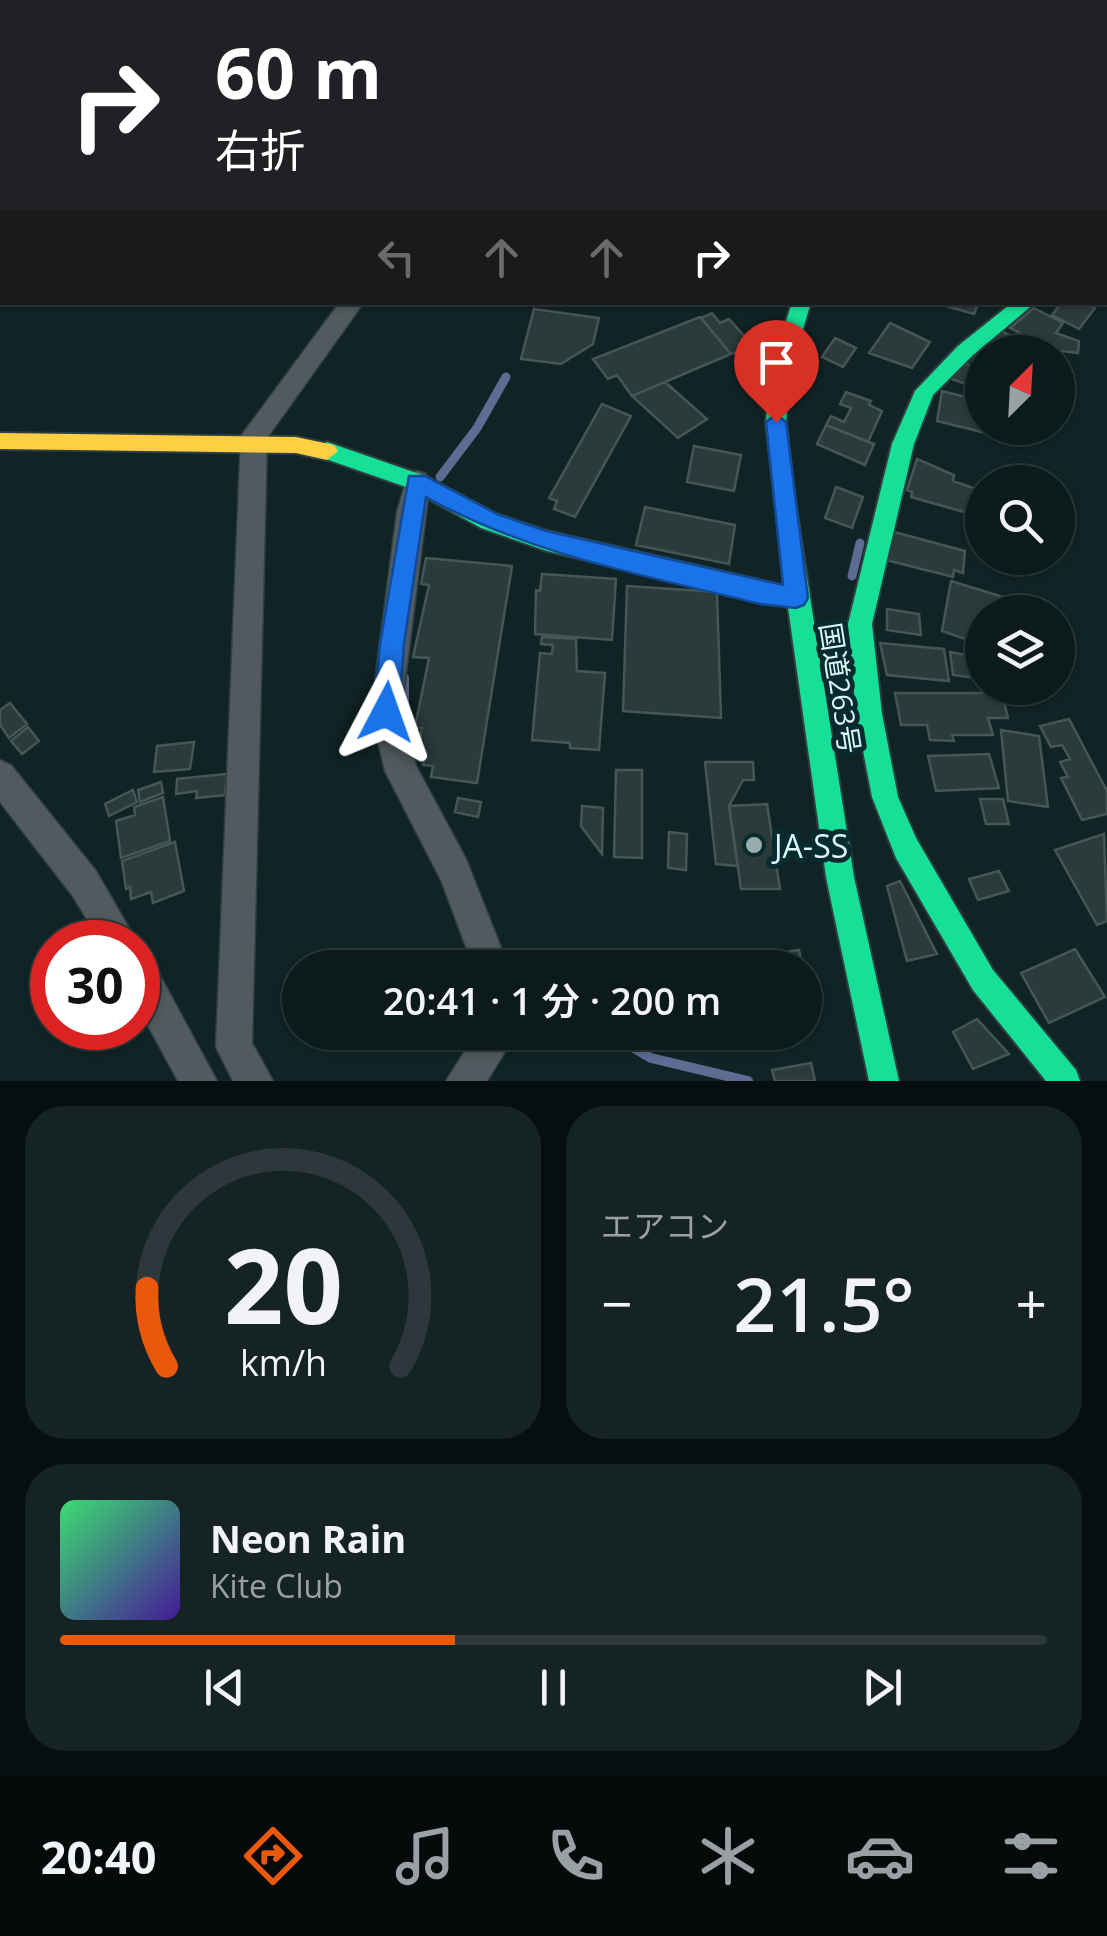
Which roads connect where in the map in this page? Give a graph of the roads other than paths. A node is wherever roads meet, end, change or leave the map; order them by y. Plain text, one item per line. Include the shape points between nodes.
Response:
1 (351, 305) edge
2 (801, 305) edge
3 (1024, 305) edge
4 (0, 441) edge
5 (255, 444) junction
6 (417, 482) junction
7 (797, 605) junction
8 (860, 624) junction
9 (0, 776) edge
10 (107, 920) edge
11 (485, 950) edge
12 (160, 1012) edge
13 (487, 1050) edge
14 (198, 1081) edge
15 (254, 1081) edge
16 (465, 1081) edge
17 (884, 1081) edge
18 (1065, 1081) edge

1 - 5 street via 254,436
2 - 7 main road, 国道263号 via 780,373 776,422
3 - 8 main road via 925,391 903,444
4 - 5 main road
5 - 6 main road via 344,454
5 - 15 street via 234,1047
6 - 7 main road via 489,521 546,541
6 - 11 street via 386,712 401,771 454,871
7 - 8 street
7 - 17 main road, 国道263号 via 840,877
8 - 18 main road via 885,797 906,848 984,980
9 - 10 street
12 - 14 street
13 - 16 street

